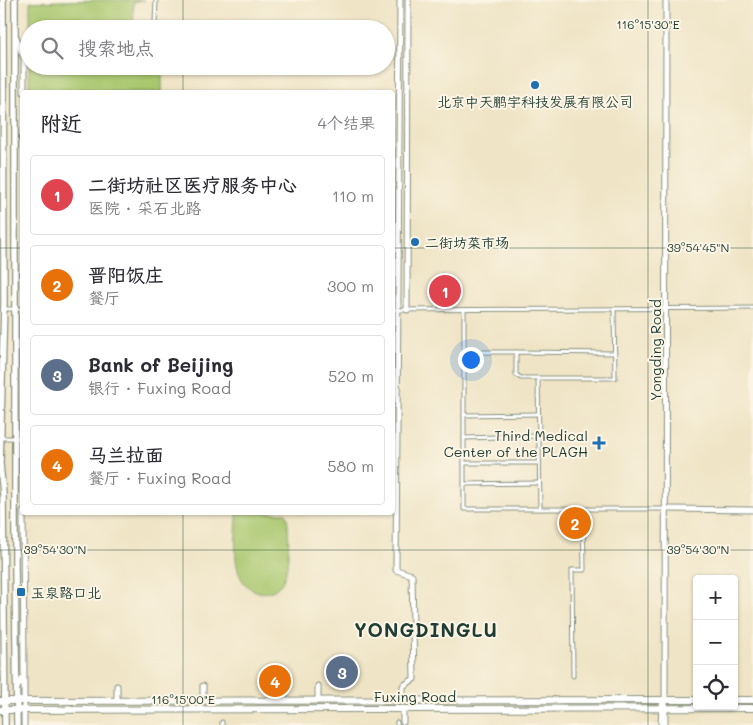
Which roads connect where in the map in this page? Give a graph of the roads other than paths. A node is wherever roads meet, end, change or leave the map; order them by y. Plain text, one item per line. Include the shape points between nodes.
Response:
1 (3, 0) edge
2 (15, 0) edge
3 (156, 0) edge
4 (400, 0) edge
5 (408, 0) edge
6 (666, 0) edge
7 (155, 20) edge
8 (15, 34) junction
9 (20, 48) edge
10 (24, 75) edge
11 (1, 84) edge
12 (24, 90) edge
13 (2, 128) edge
14 (1, 158) edge
15 (1, 231) edge
16 (14, 293) junction
17 (4, 294) junction
18 (753, 308) edge
19 (14, 309) junction
20 (20, 309) edge
21 (614, 309) junction
22 (666, 309) junction
23 (4, 310) junction
24 (395, 310) edge
25 (407, 310) junction
26 (464, 310) junction
27 (464, 352) junction
28 (516, 352) junction
29 (615, 352) junction
30 (538, 378) junction
31 (538, 414) junction
32 (464, 415) junction
33 (539, 436) junction
34 (1, 438) edge
35 (19, 438) edge
36 (464, 438) junction
37 (464, 463) junction
38 (539, 463) junction
39 (0, 464) edge
40 (464, 484) junction
41 (539, 484) junction
42 (540, 509) junction
43 (584, 509) junction
44 (667, 509) junction
45 (753, 510) edge
46 (23, 515) edge
47 (0, 584) edge
48 (3, 592) junction
49 (24, 676) junction
50 (573, 676) dead end
51 (117, 686) dead end
52 (202, 686) dead end
53 (318, 686) dead end
54 (17, 688) junction
55 (738, 700) edge
56 (753, 700) edge
57 (20, 701) junction
58 (117, 701) junction
59 (203, 701) junction
60 (318, 701) junction
61 (403, 701) junction
62 (693, 701) edge
63 (2, 702) edge
64 (664, 705) junction
65 (402, 708) junction
66 (753, 708) edge
67 (2, 710) edge
68 (20, 710) junction
69 (399, 723) edge
70 (5, 725) edge
71 (17, 725) edge
72 (24, 725) edge
73 (661, 725) edge
74 (665, 725) edge

1 - 11 main road
2 - 8 main road
3 - 7 street
4 - 24 street
5 - 25 street
6 - 22 street, Yongding Road
8 - 9 street
8 - 16 main road
10 - 12 street
11 - 13 main road
13 - 14 main road
14 - 15 main road
15 - 17 main road
16 - 17 main road via 8,297
16 - 19 main road
17 - 23 main road
18 - 22 street
19 - 20 street
19 - 23 street
19 - 35 main road
21 - 22 street
21 - 26 street
21 - 29 street
22 - 44 street, Yongding Road
23 - 34 main road
24 - 25 street
24 - 61 street via 396,570 412,575 414,679 403,686
25 - 26 street
26 - 27 street
27 - 28 street
27 - 32 street
28 - 29 street
28 - 30 street via 516,375
29 - 30 street via 616,378
30 - 31 street
31 - 32 street
31 - 33 street
32 - 36 street
33 - 36 street
33 - 38 street
34 - 35 street
34 - 39 main road
35 - 54 main road
36 - 37 street
37 - 38 street
37 - 40 street
38 - 41 street
39 - 48 main road
40 - 41 street
40 - 42 street via 464,509
41 - 42 street
42 - 43 street
43 - 44 street
43 - 50 street via 584,570 572,570
44 - 45 street
44 - 64 street, Yongding Road
46 - 49 street
47 - 48 street
48 - 63 main road
49 - 54 street
49 - 57 street
51 - 58 street
52 - 59 street
53 - 60 street
54 - 57 main road
55 - 56 highway
57 - 58 highway, Fuxing Road
57 - 63 highway, Fuxing Road
57 - 68 main road
58 - 59 highway, Fuxing Road
59 - 60 highway, Fuxing Road
60 - 61 highway, Fuxing Road
61 - 64 highway, Fuxing Road
62 - 64 highway, Fuxing Road
63 - 67 main road
64 - 65 highway, Fuxing Road
64 - 66 highway, Fuxing Road
64 - 73 street, Yongding Road
64 - 74 street, Yongding Road
65 - 68 highway, Fuxing Road
65 - 69 street
67 - 68 highway, Fuxing Road
67 - 70 main road
68 - 71 main road
68 - 72 street

